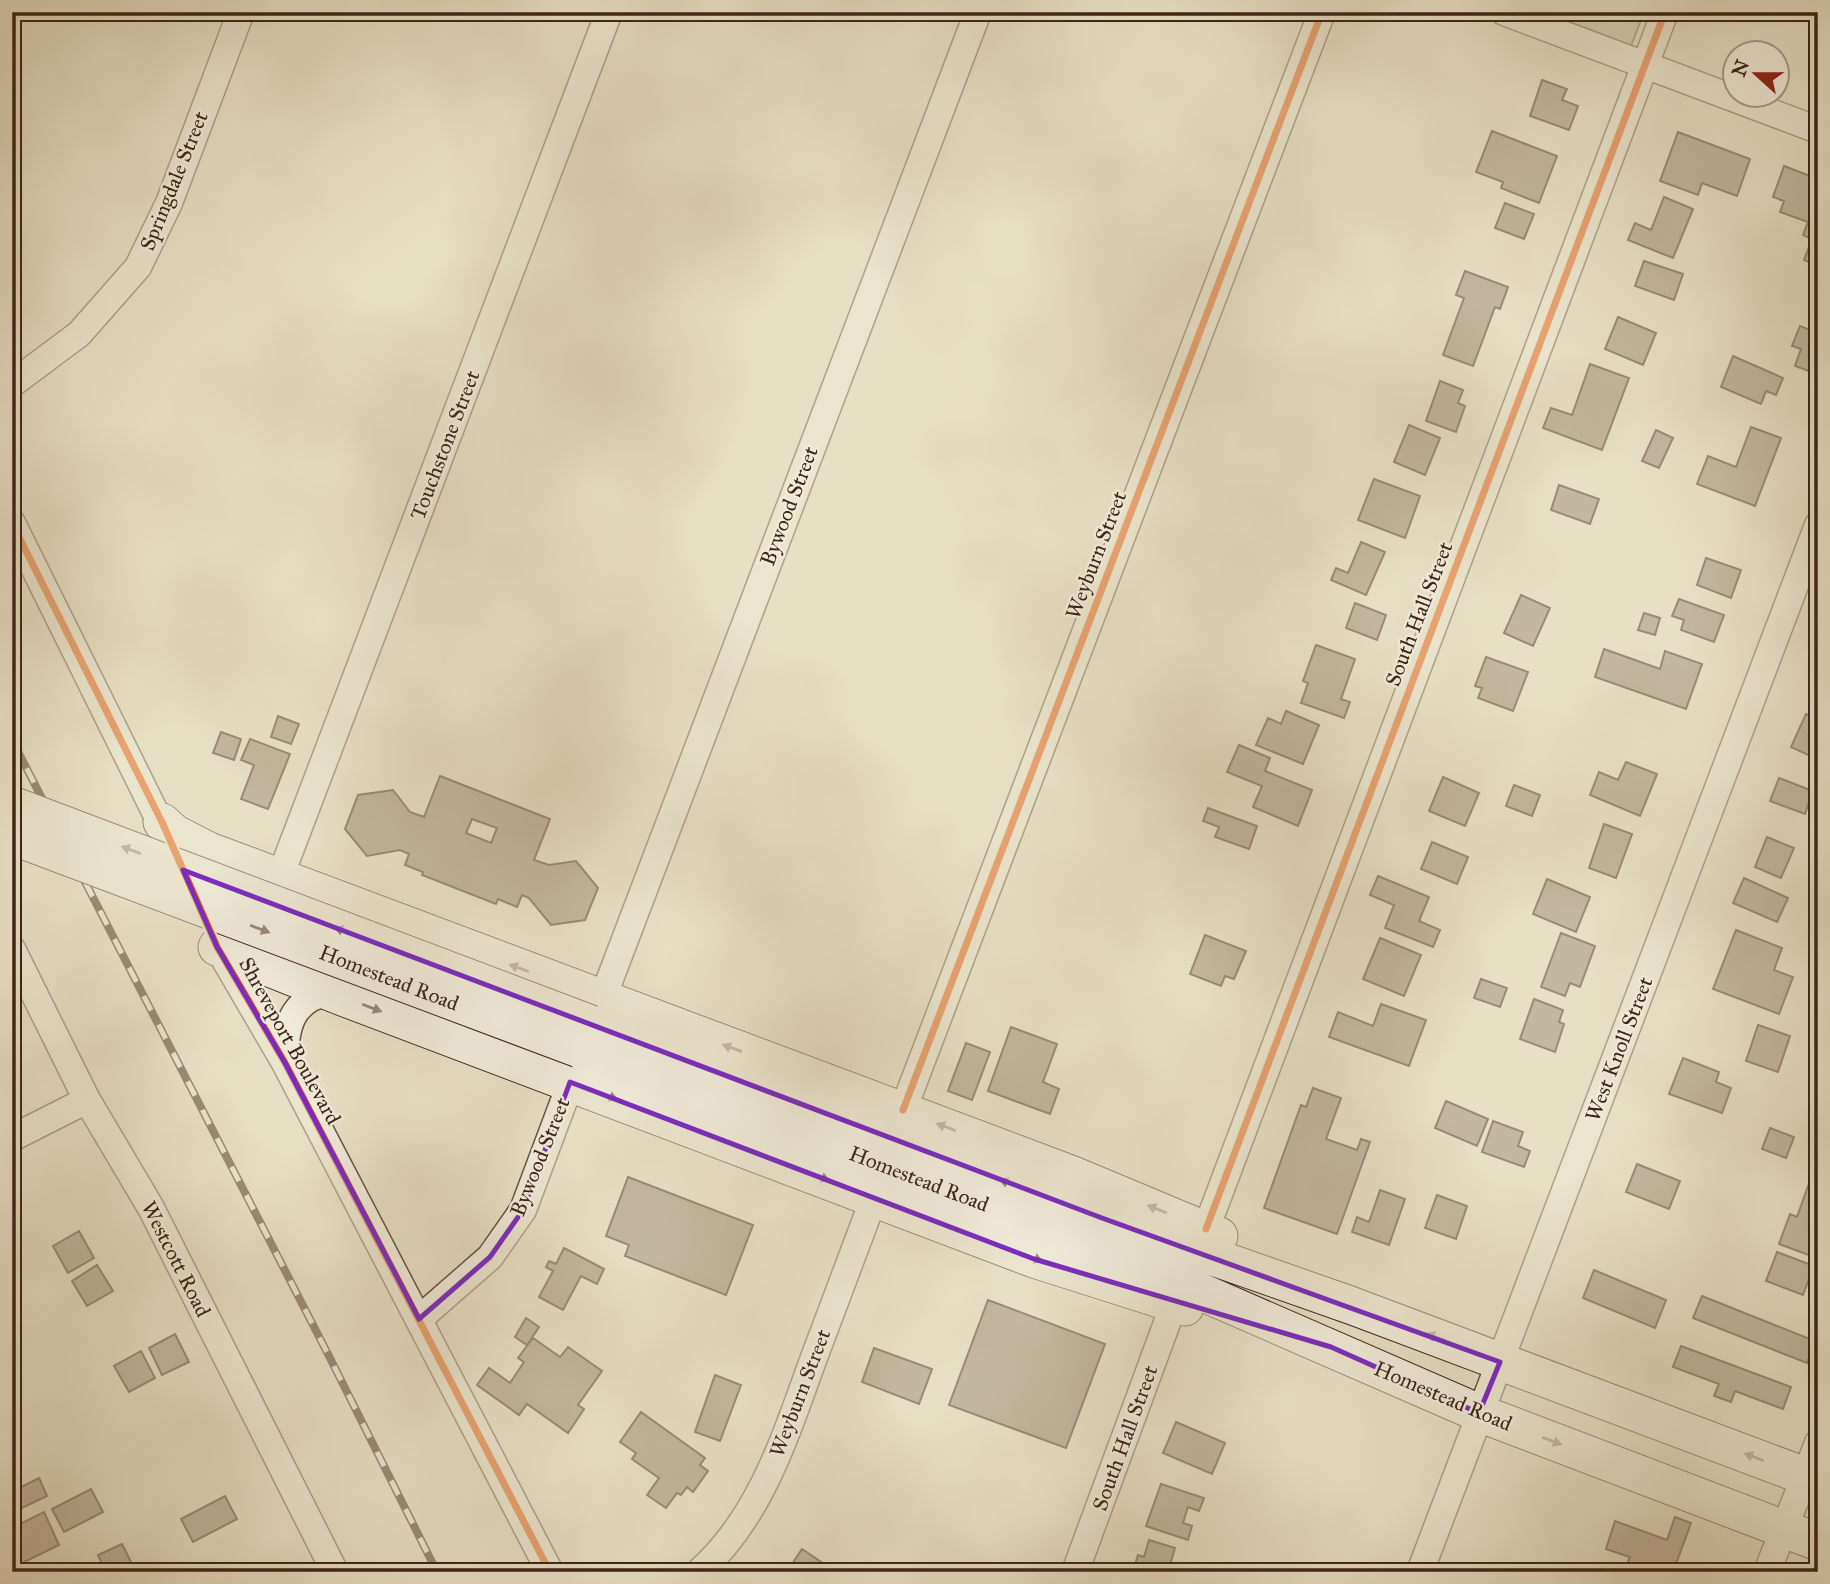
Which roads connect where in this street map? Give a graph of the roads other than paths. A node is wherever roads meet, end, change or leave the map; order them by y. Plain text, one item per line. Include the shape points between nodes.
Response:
1 (241, 12) edge
2 (609, 12) edge
3 (978, 12) edge
4 (1322, 12) edge
5 (1504, 12) edge
6 (1665, 12) edge
7 (1646, 65) junction
8 (1818, 130) edge
9 (12, 384) edge
10 (12, 523) edge
11 (1818, 525) edge
12 (12, 805) edge
13 (162, 822) joint
14 (12, 836) edge
15 (195, 859) junction
16 (280, 877) junction
17 (217, 947) junction
18 (12, 949) edge
19 (330, 992) junction
20 (586, 1039) junction
21 (285, 1063) junction
22 (88, 1100) junction
23 (903, 1110) junction
24 (12, 1138) edge
25 (874, 1198) junction
26 (1206, 1229) junction
27 (1174, 1304) junction
28 (1350, 1305) junction
29 (419, 1319) junction
30 (1331, 1347) junction
31 (1500, 1362) junction
32 (1479, 1413) junction
33 (1813, 1466) edge
34 (1783, 1528) junction
35 (1818, 1542) edge
36 (335, 1572) edge
37 (550, 1572) edge
38 (698, 1572) edge
39 (1075, 1572) edge
40 (1420, 1572) edge
41 (1767, 1572) edge

1 - 9 street, Springdale Street via 169,203 138,267 79,334
2 - 16 street, Touchstone Street
3 - 20 street, Bywood Street
4 - 23 street, Weyburn Street
5 - 7 street
6 - 7 street, South Hall Street
7 - 8 street
7 - 26 street, South Hall Street
10 - 13 street
11 - 31 street, West Knoll Street
20 -> 12 main road, Homestead Road, bridge
13 - 15 main road
14 -> 20 main road, Homestead Road, bridge
15 - 16 main road
15 - 17 street, Shreveport Boulevard
20 -> 16 main road
17 - 19 main road
17 - 21 street, Shreveport Boulevard
18 - 22 street, Westcott Road
19 -> 20 main road
19 - 21 street, Shreveport Boulevard via 307,1000 289,1023
23 -> 20 main road
20 -> 25 main road
28 -> 20 main road, Homestead Road
20 - 29 street, Bywood Street via 523,1210 490,1257
20 - 30 main road, Homestead Road
21 - 29 street, Shreveport Boulevard
22 - 24 street
22 - 36 street, Westcott Road via 151,1208
26 -> 23 main road
25 -> 27 main road via 1034,1259
25 - 38 street, Weyburn Street via 759,1496 714,1558
26 - 28 main road
27 - 30 main road
27 - 39 street, South Hall Street
31 -> 28 main road, Homestead Road
29 - 37 street, Shreveport Boulevard
30 - 32 main road, Homestead Road
31 - 32 street, West Knoll Street
33 -> 31 main road, Homestead Road
32 -> 34 main road, Homestead Road
32 - 40 street, West Knoll Street
33 - 34 street
34 - 35 main road, Homestead Road
34 - 41 street

